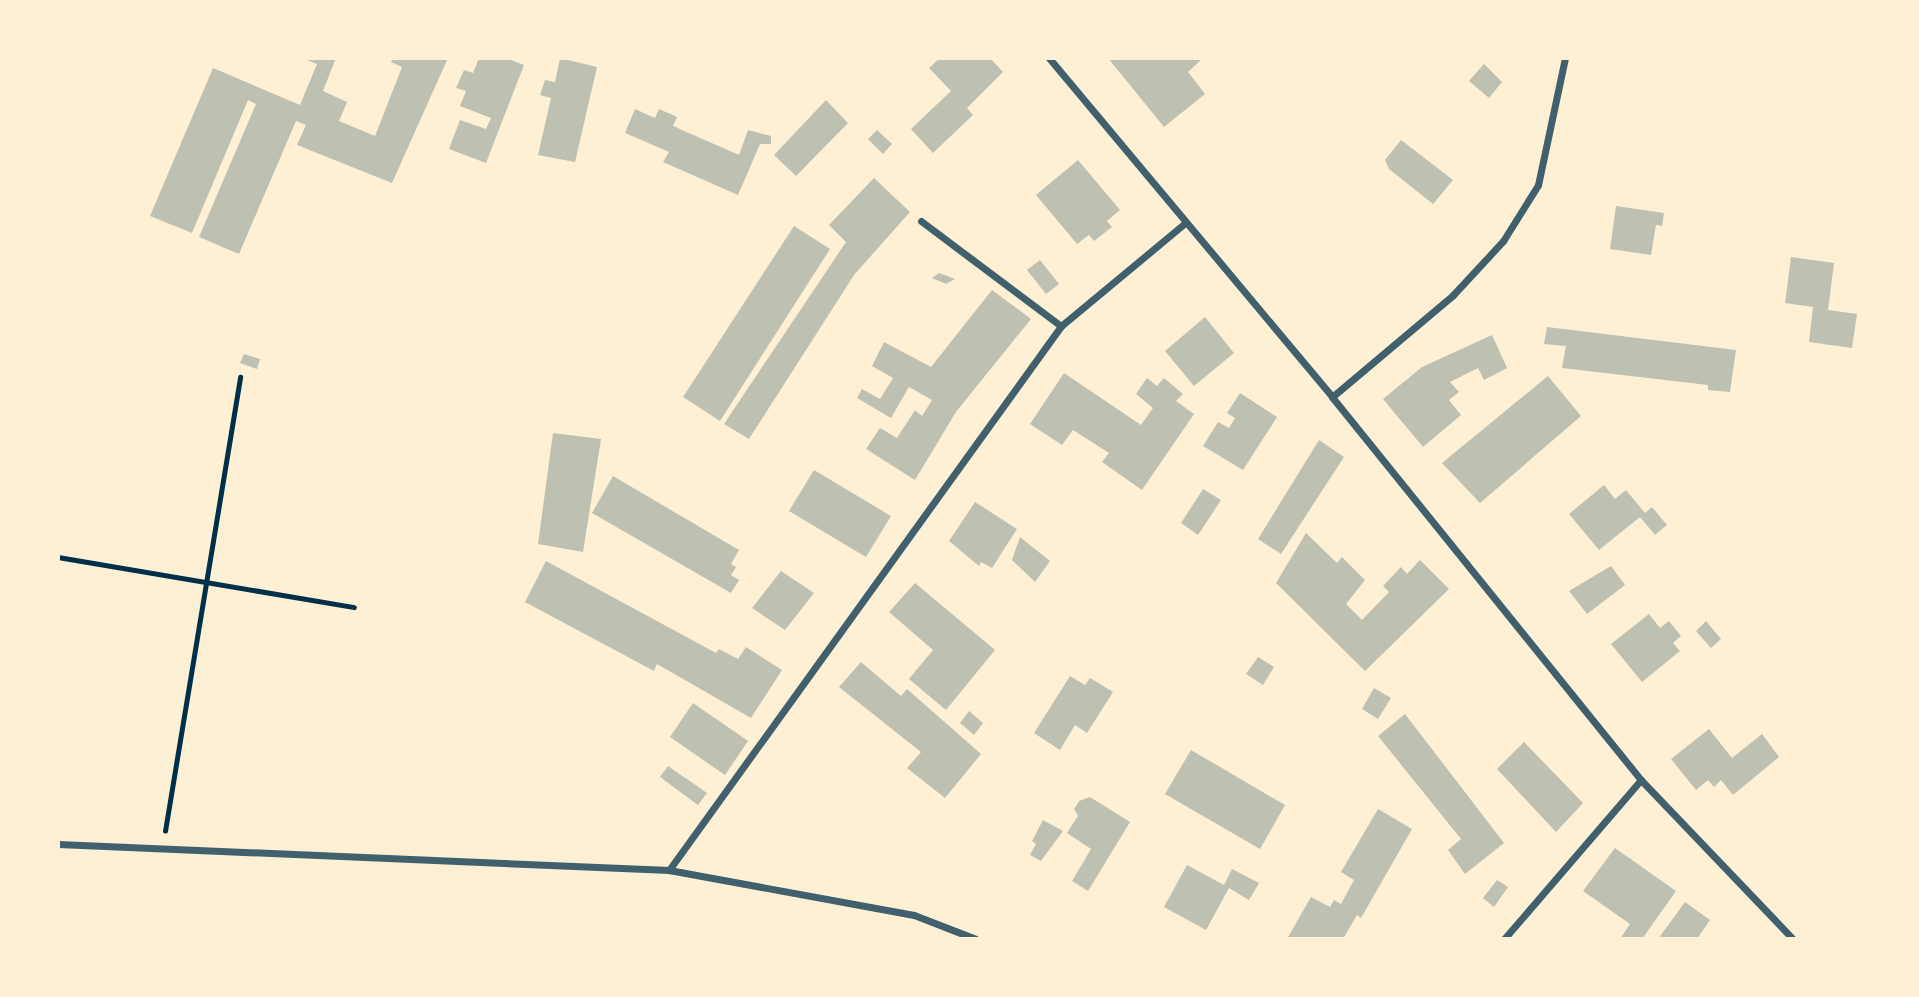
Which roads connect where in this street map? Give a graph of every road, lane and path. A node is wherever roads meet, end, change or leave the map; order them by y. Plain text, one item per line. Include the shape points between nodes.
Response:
1 (1049, 58) edge
2 (1565, 58) edge
3 (921, 221) dead end
4 (1185, 223) junction
5 (1061, 326) junction
6 (240, 377) dead end
7 (1332, 397) junction
8 (58, 557) edge
9 (208, 582) junction
10 (354, 607) dead end
11 (1641, 780) junction
12 (58, 844) edge
13 (162, 849) junction
14 (670, 870) junction
15 (976, 939) edge
16 (1504, 939) edge
17 (1793, 939) edge

1 - 4 street
2 - 7 street via 1538,185 1503,241 1452,295
3 - 5 street
4 - 5 street
4 - 7 street
5 - 14 street
6 - 9 path
7 - 11 street
8 - 9 path
9 - 10 path
9 - 13 path
11 - 16 street
11 - 17 street
12 - 13 street
13 - 14 street
14 - 15 street via 914,915

